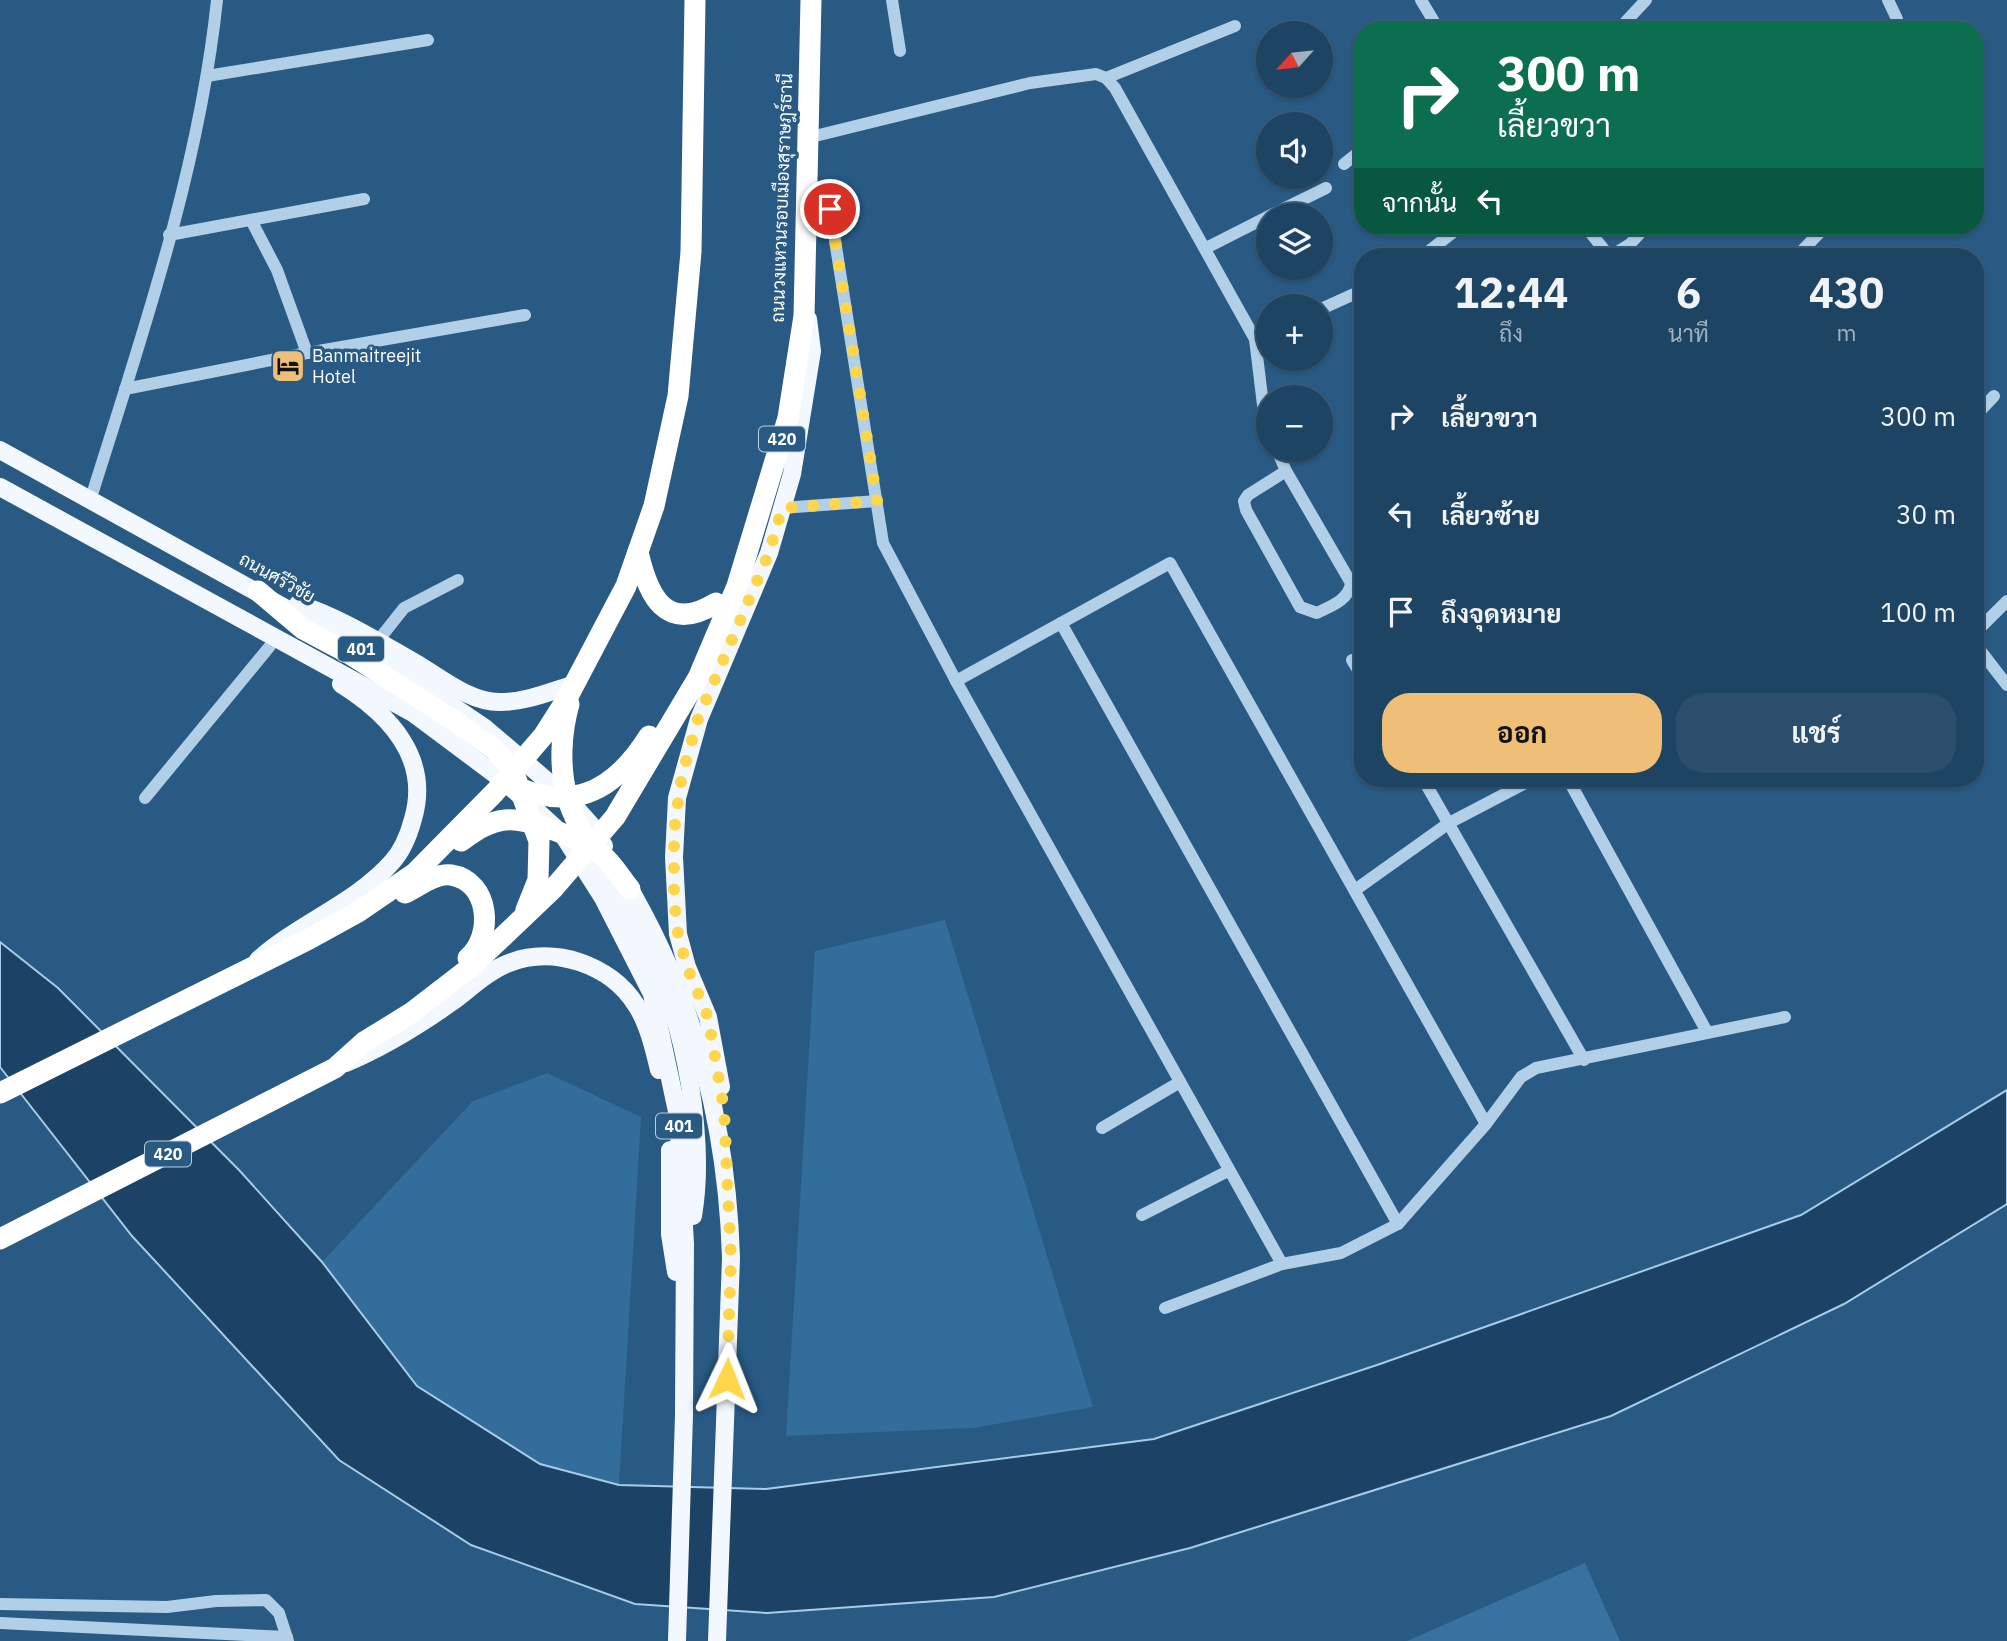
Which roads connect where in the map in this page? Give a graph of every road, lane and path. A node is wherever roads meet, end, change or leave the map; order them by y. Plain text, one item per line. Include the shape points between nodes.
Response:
1 (217, 0) edge
2 (695, 0) edge
3 (811, 0) edge
4 (892, 0) edge
5 (1421, 0) edge
6 (1646, 0) edge
7 (1888, 0) edge
8 (1897, 19) dead end
9 (1434, 21) edge
10 (1626, 21) edge
11 (1235, 26) dead end
12 (428, 40) dead end
13 (900, 51) dead end
14 (207, 76) junction
15 (1106, 78) junction
16 (807, 138) junction
17 (1354, 156) edge
18 (1344, 164) dead end
19 (1324, 189) edge
20 (364, 199) dead end
21 (1296, 203) edge
22 (806, 211) junction
23 (251, 220) junction
24 (1256, 223) edge
25 (169, 235) junction
26 (1449, 235) edge
27 (1638, 235) edge
28 (1817, 235) edge
29 (1206, 248) junction
30 (1432, 248) edge
31 (1624, 248) edge
32 (1805, 248) edge
33 (805, 291) junction
34 (1354, 294) edge
35 (1333, 304) edge
36 (525, 315) dead end
37 (1255, 339) joint
38 (307, 353) junction
39 (1261, 385) edge
40 (125, 389) junction
41 (1994, 396) dead end
42 (1984, 407) edge
43 (0, 450) edge
44 (1282, 462) edge
45 (1286, 471) junction
46 (0, 487) edge
47 (89, 501) junction
48 (877, 501) junction
49 (782, 508) junction
50 (638, 551) junction
51 (458, 580) dead end
52 (258, 591) junction
53 (2007, 601) edge
54 (716, 603) junction
55 (239, 617) junction
56 (1062, 623) junction
57 (1984, 624) edge
58 (377, 642) junction
59 (270, 646) junction
60 (1984, 655) edge
61 (1352, 660) dead end
62 (1354, 663) edge
63 (956, 681) junction
64 (575, 684) junction
65 (2007, 685) edge
66 (516, 780) junction
67 (1428, 787) edge
68 (1518, 787) edge
69 (1572, 787) edge
70 (145, 798) dead end
71 (567, 798) junction
72 (1448, 823) junction
73 (534, 825) junction
74 (563, 835) junction
75 (588, 848) junction
76 (630, 889) joint
77 (1355, 890) junction
78 (405, 893) junction
79 (519, 925) junction
80 (250, 967) junction
81 (1785, 1017) dead end
82 (400, 1020) junction
83 (1707, 1032) junction
84 (1584, 1059) junction
85 (335, 1068) junction
86 (1180, 1082) junction
87 (0, 1093) edge
88 (1486, 1124) junction
89 (1102, 1128) dead end
90 (1228, 1171) junction
91 (729, 1202) junction
92 (1142, 1215) dead end
93 (1398, 1224) junction
94 (0, 1239) edge
95 (1282, 1264) junction
96 (1165, 1308) dead end
97 (684, 1331) junction
98 (0, 1604) edge
99 (0, 1623) edge
100 (288, 1639) edge
101 (677, 1641) edge
102 (717, 1641) edge

1 - 14 street
2 - 50 highway via 691,251 678,396 668,453
3 - 16 highway, ถนนวงแหวนรอบเมืองสุราษฎร์ธานี / 420
4 - 13 street
5 - 9 street
6 - 10 street
7 - 8 street
11 - 15 street
12 - 14 street
14 - 25 street
15 - 16 street via 1096,74 1030,83
15 - 29 street
16 - 22 highway, ถนนวงแหวนรอบเมืองสุราษฎร์ธานี / 420
17 - 18 street
19 - 21 street
20 - 23 street
22 - 33 highway, ถนนวงแหวนรอบเมืองสุราษฎร์ธานี / 420
22 - 48 street via 830,209
23 - 25 street
23 - 38 street via 277,270
24 - 29 street
25 - 40 street
26 - 30 street
27 - 31 street
28 - 32 street
29 - 37 street
33 - 49 main road via 812,351
33 - 54 highway via 767,448
33 - 75 highway, ถนนวงแหวนรอบเมืองสุราษฎร์ธานี / 420 via 788,418 737,586 698,678 615,817
34 - 35 street
36 - 38 street
37 - 39 street
38 - 40 street
40 - 47 street
41 - 42 street
43 - 47 main road, ถนนศรีวิชัย
44 - 45 street
45 - 45 street via 1244,501 1300,607 1317,613 1343,598 1351,583
46 - 55 main road, 401
47 - 52 main road, ถนนศรีวิชัย
48 - 49 street
48 - 63 street via 883,543
49 - 91 main road via 769,553 698,719 682,775 674,831 678,934 716,1053
50 - 54 highway via 651,596 662,607 678,614 697,614
50 - 64 highway via 626,586
51 - 58 street via 404,608
52 - 58 main road, ถนนศรีวิชัย via 319,611
52 - 66 highway via 303,629 367,664 495,750
53 - 57 street
54 - 71 highway via 685,680 638,754 614,780 586,795
55 - 59 main road
55 - 66 main road, 401 via 413,713
56 - 63 street
56 - 77 street via 1170,563
56 - 93 street
58 - 64 main road, ถนนศรีวิชัย via 475,698 501,702
59 - 70 street
59 - 80 main road via 337,681 384,716 409,748 418,783 415,813 393,862 347,899 278,942
60 - 65 street
61 - 62 street
63 - 86 street
64 - 66 highway
64 - 71 highway via 565,718 562,753
66 - 71 main road, 401
66 - 71 highway via 543,797
66 - 73 highway
66 - 74 main road, 401
66 - 80 highway via 415,873 358,912
67 - 72 street
68 - 72 street
69 - 83 street
71 - 75 highway
72 - 77 street
72 - 84 street
73 - 74 highway
73 - 78 highway via 506,819 482,826
73 - 79 highway via 539,841 538,880
74 - 75 highway
75 - 76 highway via 602,854
75 - 79 highway, 420
75 - 97 main road, 401 via 652,994 678,1116
76 - 91 main road, 401 via 692,1019 705,1063
77 - 88 street
78 - 80 highway via 352,931 304,955
78 - 82 highway via 440,875 452,875 478,894 485,925 484,937 473,953 422,994
79 - 82 highway, 420
80 - 87 highway
81 - 83 street
82 - 85 highway, 420 via 364,1042
83 - 84 street
84 - 88 street via 1535,1068 1521,1077
85 - 94 highway, 420
85 - 97 main road via 420,1024 509,963 534,957 560,958 608,975 637,1007 663,1088 669,1128 670,1234
86 - 89 street
86 - 90 street
88 - 93 street
90 - 92 street
90 - 95 street
91 - 102 main road, 401
93 - 95 street via 1341,1253
95 - 96 street
97 - 101 main road, 401
98 - 100 street via 167,1607 266,1600 279,1613
99 - 100 street

